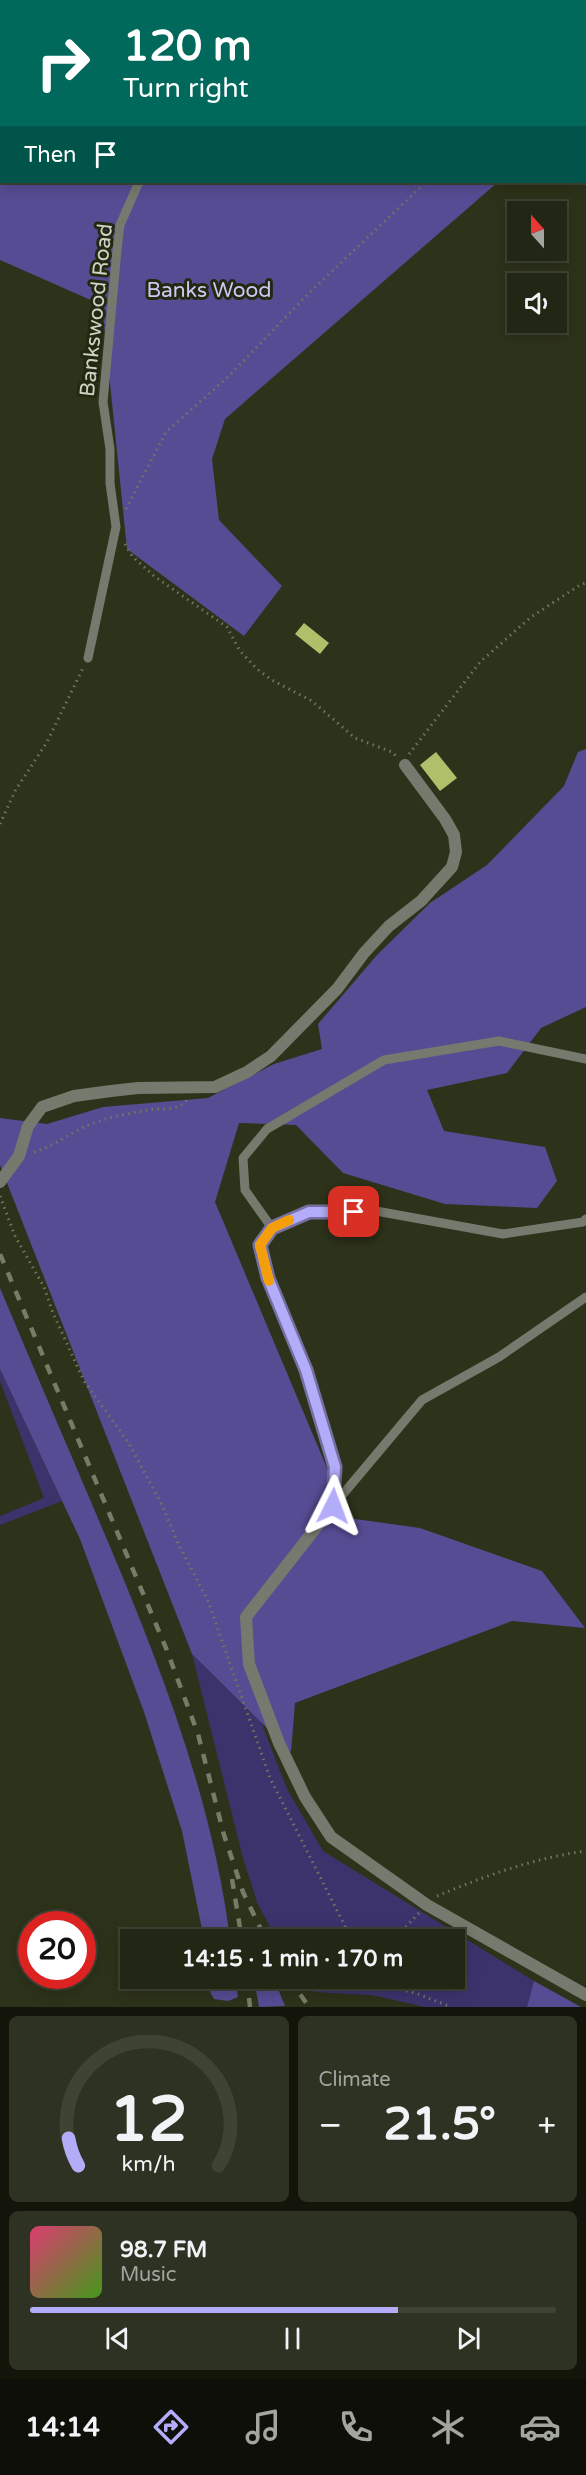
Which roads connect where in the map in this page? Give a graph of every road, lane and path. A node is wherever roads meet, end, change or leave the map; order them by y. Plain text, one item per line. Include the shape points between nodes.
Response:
1 (139, 183) edge
2 (425, 183) edge
3 (116, 527) junction
4 (586, 583) edge
5 (88, 658) joint
6 (405, 765) junction
7 (0, 824) edge
8 (586, 1059) edge
9 (189, 1088) junction
10 (21, 1147) junction
11 (0, 1182) edge
12 (0, 1196) edge
13 (586, 1219) edge
14 (272, 1228) junction
15 (586, 1297) edge
16 (333, 1506) junction
17 (586, 1851) edge
18 (428, 1905) junction
19 (346, 1929) edge
20 (404, 1929) edge
21 (399, 1989) edge
22 (586, 1995) edge
23 (451, 2007) edge

1 - 3 lane, Bankswood Road via 120,225 103,402
2 - 3 path via 228,377 166,432
3 - 5 lane, Bankswood Road
3 - 6 path via 132,556 227,627 240,651 257,669 312,701 355,738 392,752
4 - 6 path via 531,616 480,662 419,740
5 - 7 path via 47,742 15,791
6 - 9 street via 454,835 456,852 452,867 421,901 377,939 337,989 271,1056 215,1088
8 - 14 lane via 499,1041 384,1060 267,1130 243,1158 245,1190
9 - 10 path via 189,1098 183,1105 106,1119 32,1152
9 - 10 street via 129,1089 51,1103 42,1107 32,1120
10 - 11 street
12 - 19 path via 84,1381 128,1442 208,1600 270,1778
13 - 14 lane via 502,1234 376,1211 309,1212
14 - 16 lane via 260,1245 268,1278 306,1370 335,1467
15 - 16 lane via 499,1357 422,1401
16 - 18 street via 246,1617 249,1664 279,1743 305,1797 331,1837
17 - 18 path via 500,1871 437,1896
18 - 20 path
18 - 22 street
21 - 23 path

